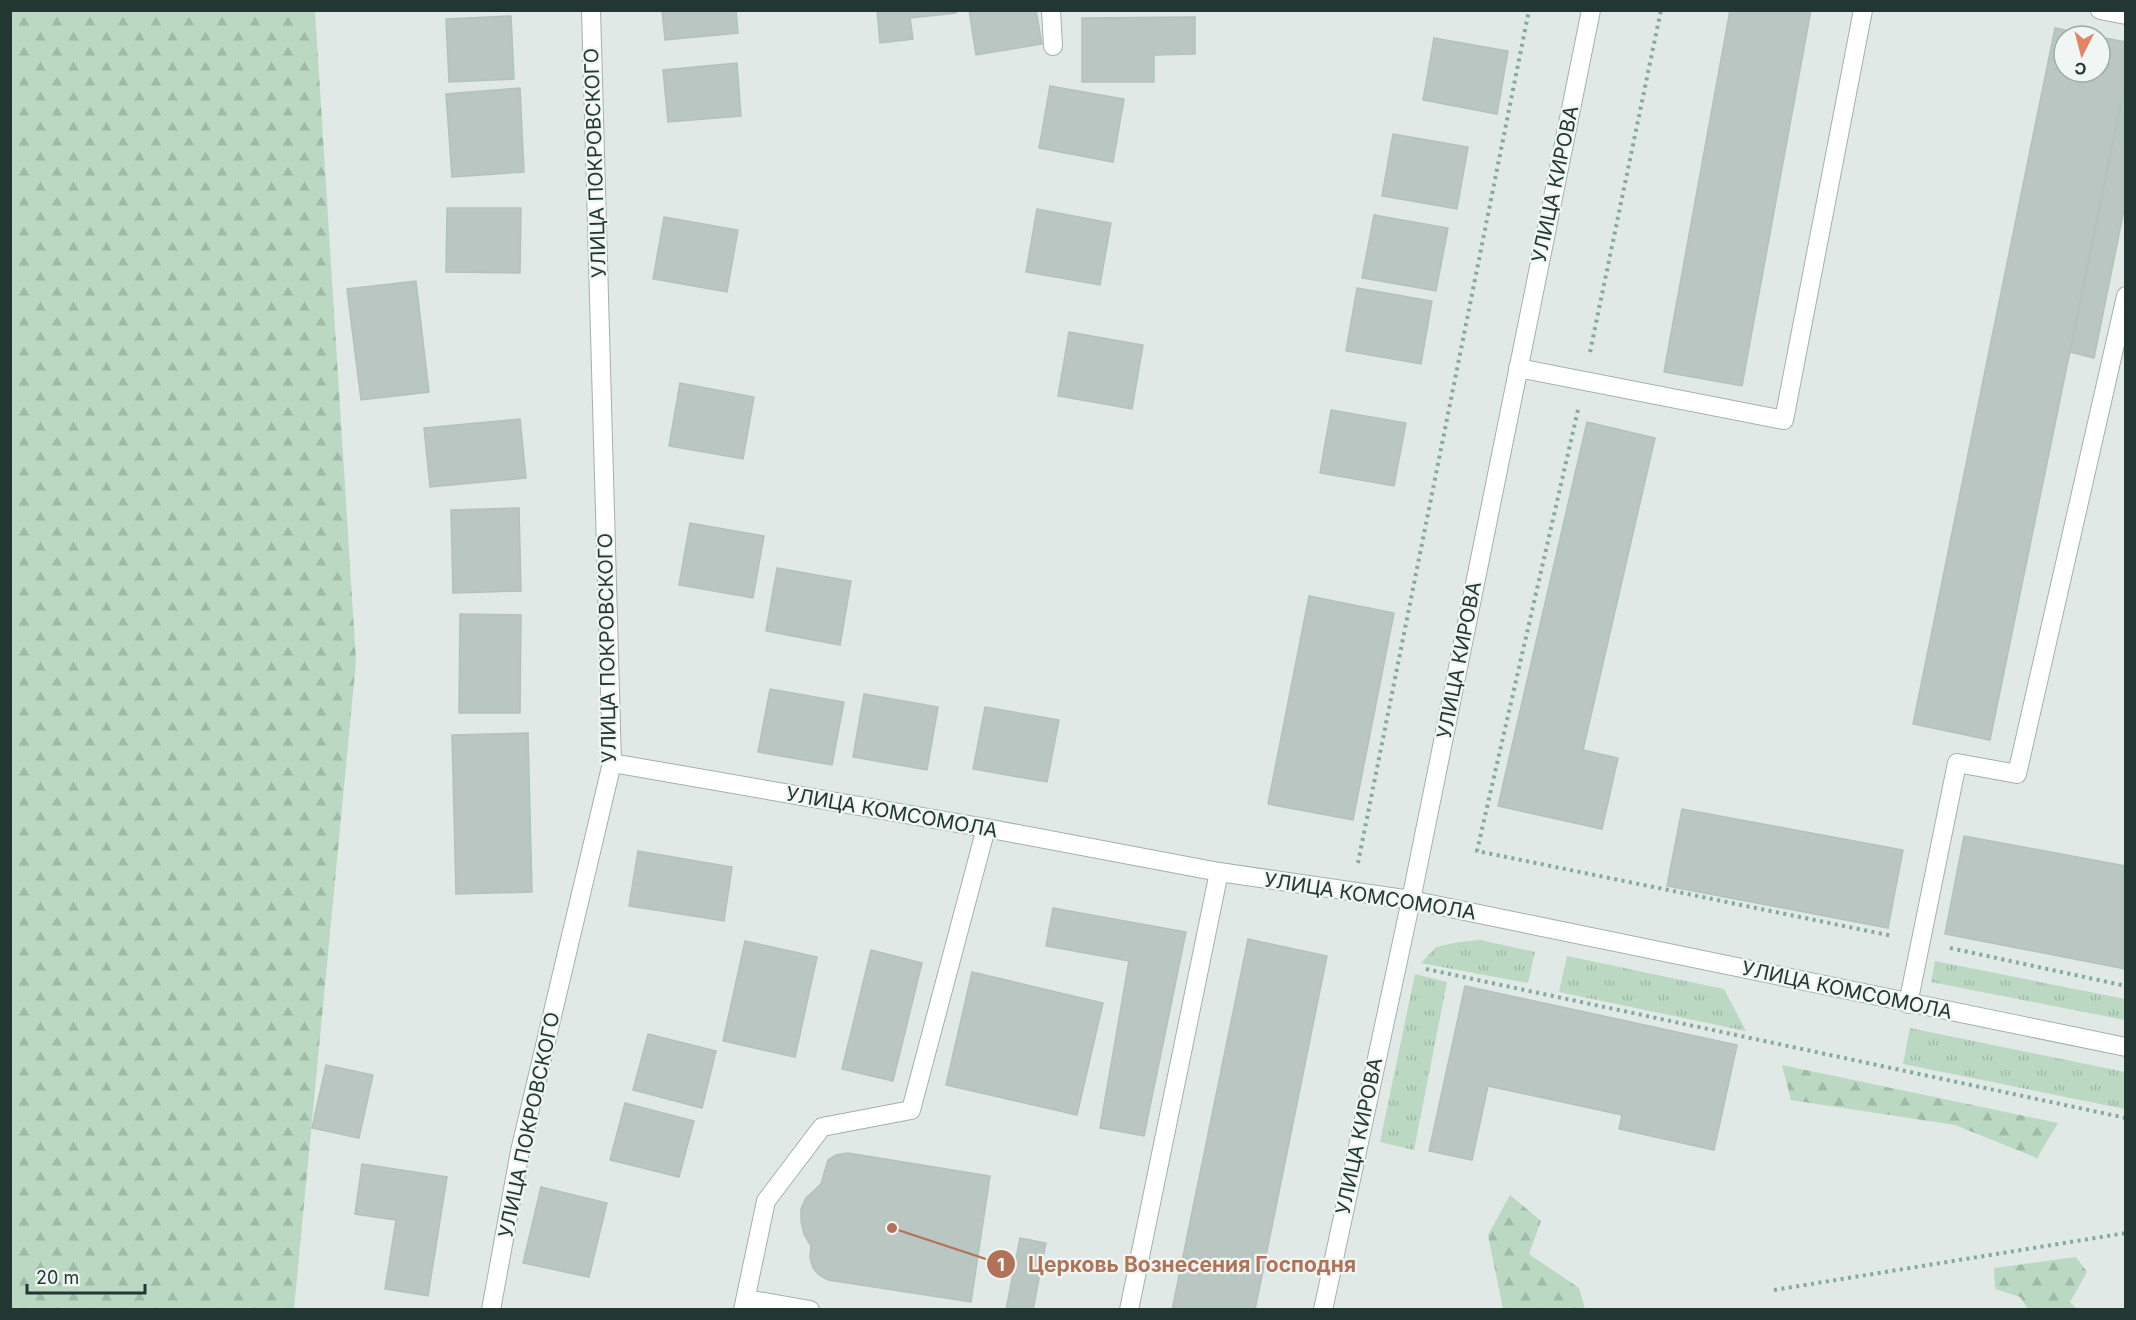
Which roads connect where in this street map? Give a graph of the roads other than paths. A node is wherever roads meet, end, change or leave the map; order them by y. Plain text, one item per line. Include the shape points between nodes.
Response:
1 (591, 10) edge
2 (1051, 10) edge
3 (1591, 10) edge
4 (1863, 10) edge
5 (2100, 10) edge
6 (2126, 15) edge
7 (1053, 46) dead end
8 (2126, 296) edge
9 (1518, 368) junction
10 (612, 763) junction
11 (986, 828) junction
12 (1219, 872) junction
13 (1411, 900) junction
14 (1908, 1004) junction
15 (2126, 1047) edge
16 (744, 1304) edge
17 (491, 1310) edge
18 (810, 1310) edge
19 (1129, 1310) edge
20 (1323, 1310) edge

1 - 10 street, УЛИЦА ПОКРОВСКОГО
2 - 7 street
3 - 9 street, УЛИЦА КИРОВА
4 - 9 street via 1784,420
5 - 6 street
8 - 14 street via 2017,774 1957,763
9 - 13 street, УЛИЦА КИРОВА
10 - 11 street, УЛИЦА КОМСОМОЛА
10 - 17 street, УЛИЦА ПОКРОВСКОГО via 520,1151
11 - 12 street, УЛИЦА КОМСОМОЛА
11 - 16 street via 911,1110 822,1127 766,1201
12 - 13 street, УЛИЦА КОМСОМОЛА
12 - 19 street
13 - 14 street, УЛИЦА КОМСОМОЛА
13 - 20 street, УЛИЦА КИРОВА
14 - 15 street, УЛИЦА КОМСОМОЛА
16 - 18 street

